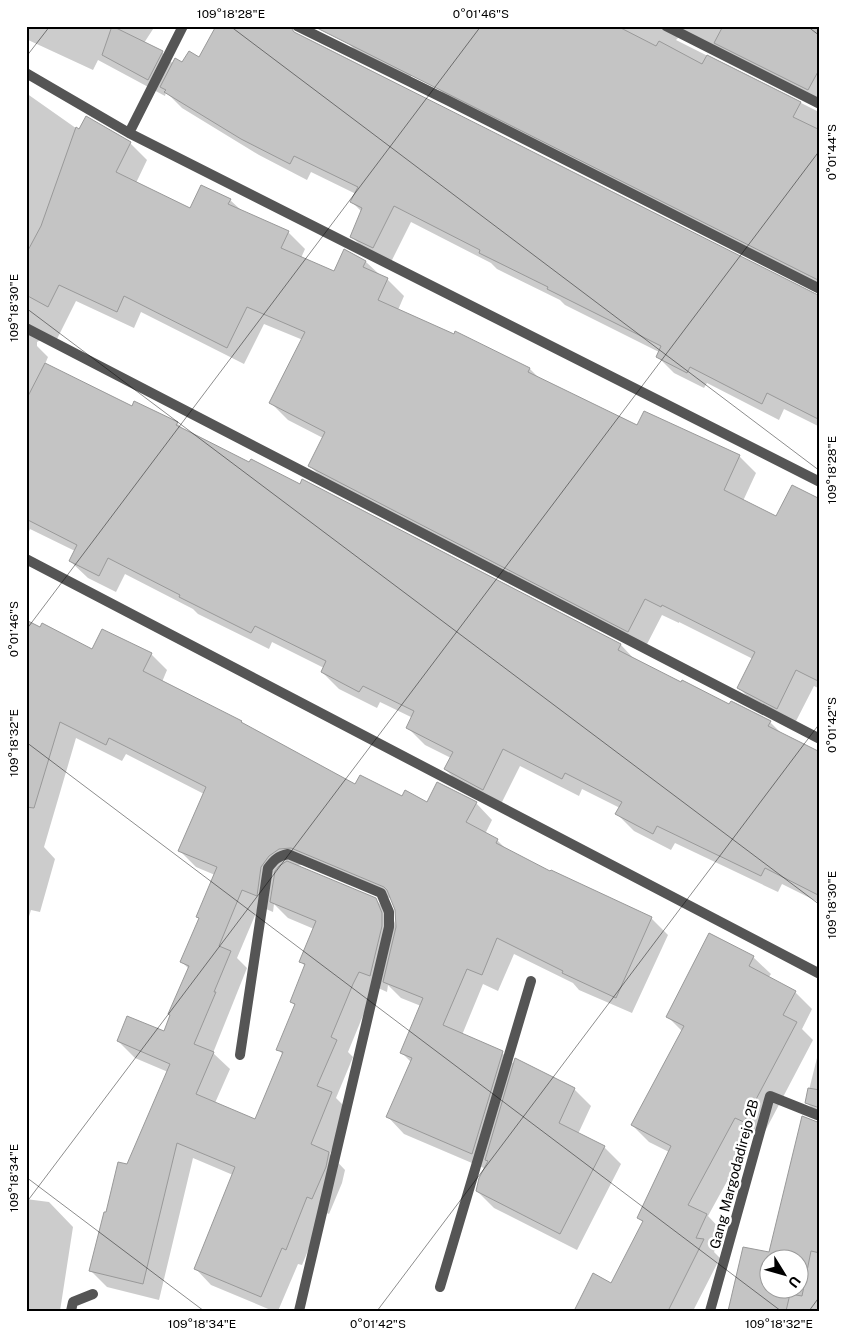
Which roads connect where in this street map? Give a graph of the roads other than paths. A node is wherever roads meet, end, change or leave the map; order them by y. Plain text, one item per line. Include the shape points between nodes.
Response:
1 (183, 26) edge
2 (297, 26) edge
3 (666, 26) edge
4 (26, 73) edge
5 (820, 104) edge
6 (129, 133) junction
7 (820, 289) edge
8 (26, 328) edge
9 (820, 482) edge
10 (26, 559) edge
11 (820, 739) edge
12 (820, 974) edge
13 (531, 982) dead end
14 (240, 1055) dead end
15 (820, 1116) edge
16 (440, 1287) dead end
17 (92, 1294) dead end
18 (71, 1311) edge
19 (299, 1311) edge
20 (710, 1311) edge

1 - 6 street
2 - 7 street
3 - 5 street
4 - 6 street
6 - 9 street
8 - 11 street
10 - 12 street
13 - 16 street
14 - 19 street via 268,868 273,861 288,854 381,893 389,912 389,927
15 - 20 street, Gang Margodadirejo 2B via 770,1096
17 - 18 street via 73,1302

